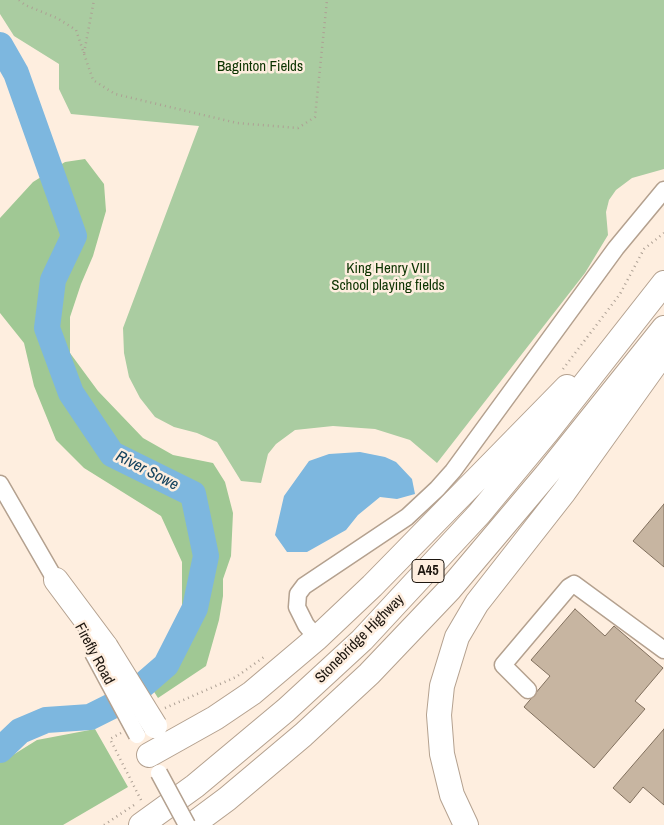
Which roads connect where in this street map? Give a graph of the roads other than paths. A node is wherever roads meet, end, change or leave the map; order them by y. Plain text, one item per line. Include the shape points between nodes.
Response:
1 (664, 190) edge
2 (664, 283) edge
3 (664, 328) edge
4 (624, 332) junction
5 (664, 352) edge
6 (0, 484) edge
7 (56, 580) joint
8 (317, 638) junction
9 (664, 650) edge
10 (528, 690) dead end
11 (146, 730) junction
12 (179, 738) junction
13 (154, 764) junction
14 (141, 825) edge
15 (187, 825) edge
16 (192, 825) edge
17 (466, 825) edge

1 - 8 street via 616,248 437,489 407,517 304,586 298,594 297,607
2 - 4 highway, Stonebridge Highway / A45
3 - 16 highway, Stonebridge Highway / A45 via 449,590 369,674 304,735
4 - 8 highway via 536,416 372,586
4 - 14 highway, Stonebridge Highway / A45 via 547,432 478,514 362,640 286,710 195,786
5 - 17 highway via 564,492 477,603 457,637 442,686 439,715 442,754 452,795
6 - 7 street
7 - 11 highway, bridge
8 - 12 highway via 252,693
9 - 10 street via 574,584 502,665
11 - 12 highway
11 - 13 street
12 - 13 highway
13 - 15 street, bridge

